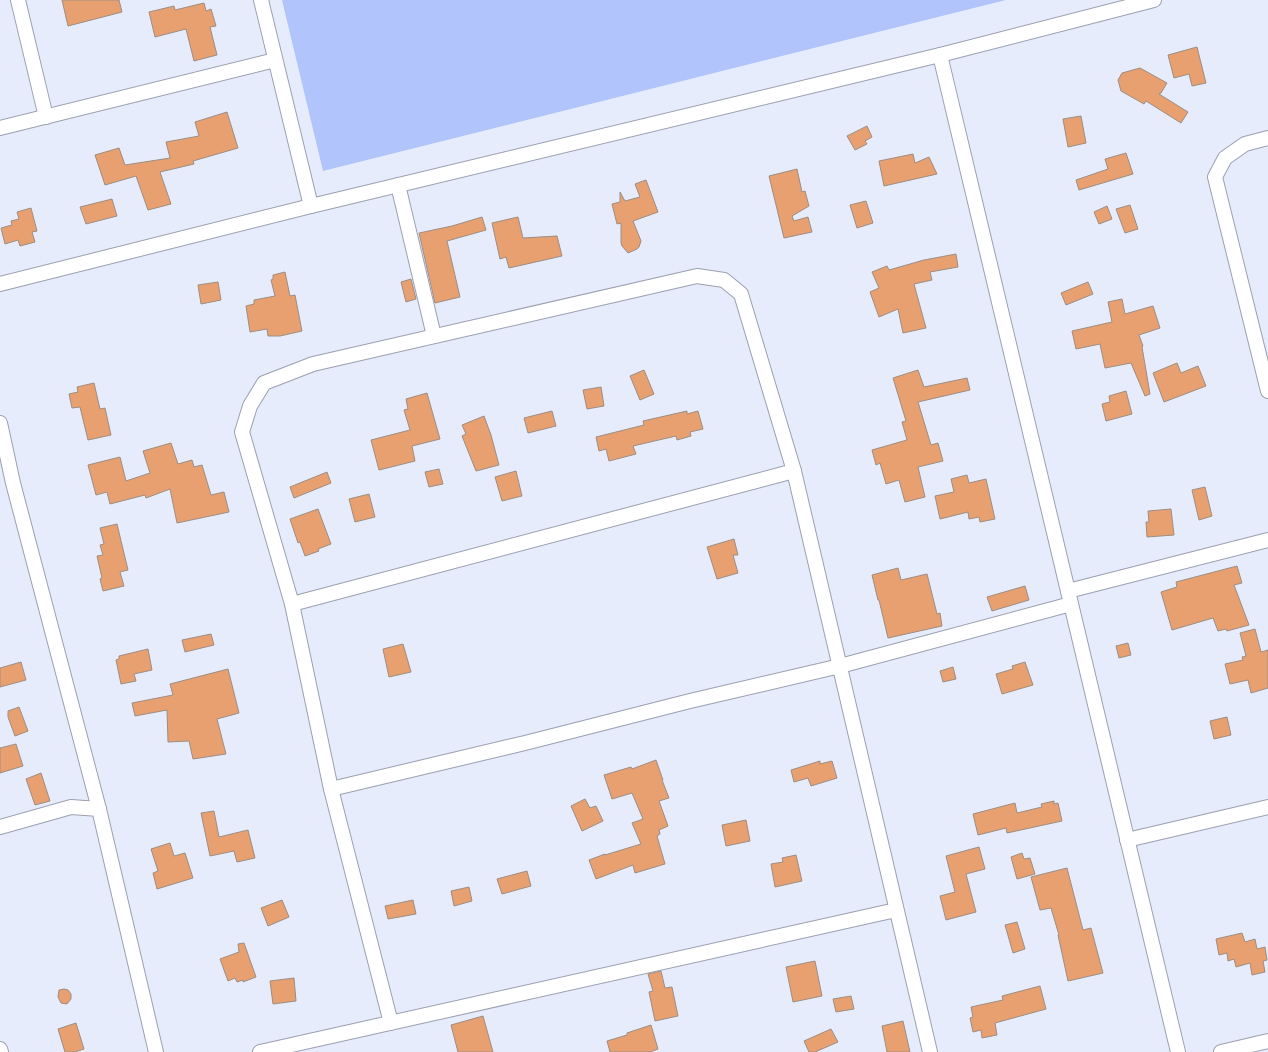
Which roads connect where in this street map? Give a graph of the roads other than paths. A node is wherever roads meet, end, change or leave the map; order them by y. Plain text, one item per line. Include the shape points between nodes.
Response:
1 (18, 0) edge
2 (261, 0) edge
3 (1154, 0) edge
4 (940, 55) junction
5 (275, 60) junction
6 (46, 117) junction
7 (0, 128) edge
8 (1268, 138) edge
9 (398, 185) junction
10 (311, 206) junction
11 (0, 284) edge
12 (434, 336) junction
13 (1268, 390) edge
14 (0, 423) edge
15 (794, 470) junction
16 (0, 476) edge
17 (13, 483) junction
18 (1268, 540) edge
19 (1070, 598) junction
20 (292, 604) junction
21 (840, 666) junction
22 (331, 789) junction
23 (1268, 807) edge
24 (100, 809) junction
25 (0, 827) edge
26 (1128, 840) junction
27 (896, 910) junction
28 (391, 1023) junction
29 (1268, 1041) edge
30 (156, 1052) edge
31 (260, 1052) edge
32 (930, 1052) edge
33 (1178, 1052) edge
34 (1221, 1052) edge

1 - 6 street
2 - 5 street
3 - 4 street
4 - 9 street
4 - 19 street
5 - 6 street
5 - 10 street
6 - 7 street
8 - 13 street via 1245,144 1225,158 1216,177
9 - 10 street
9 - 12 street
10 - 11 street
12 - 15 street via 697,276 724,280 740,294
12 - 20 street via 305,367 264,383 250,406 242,432
14 - 17 street
15 - 20 street
15 - 21 street
16 - 17 street
17 - 24 street
18 - 19 street
19 - 21 street
19 - 26 street
20 - 22 street
21 - 22 street
21 - 27 street
22 - 28 street
23 - 26 street
24 - 25 street via 71,807
24 - 30 street
26 - 33 street
27 - 28 street
27 - 32 street
28 - 31 street
29 - 34 street

